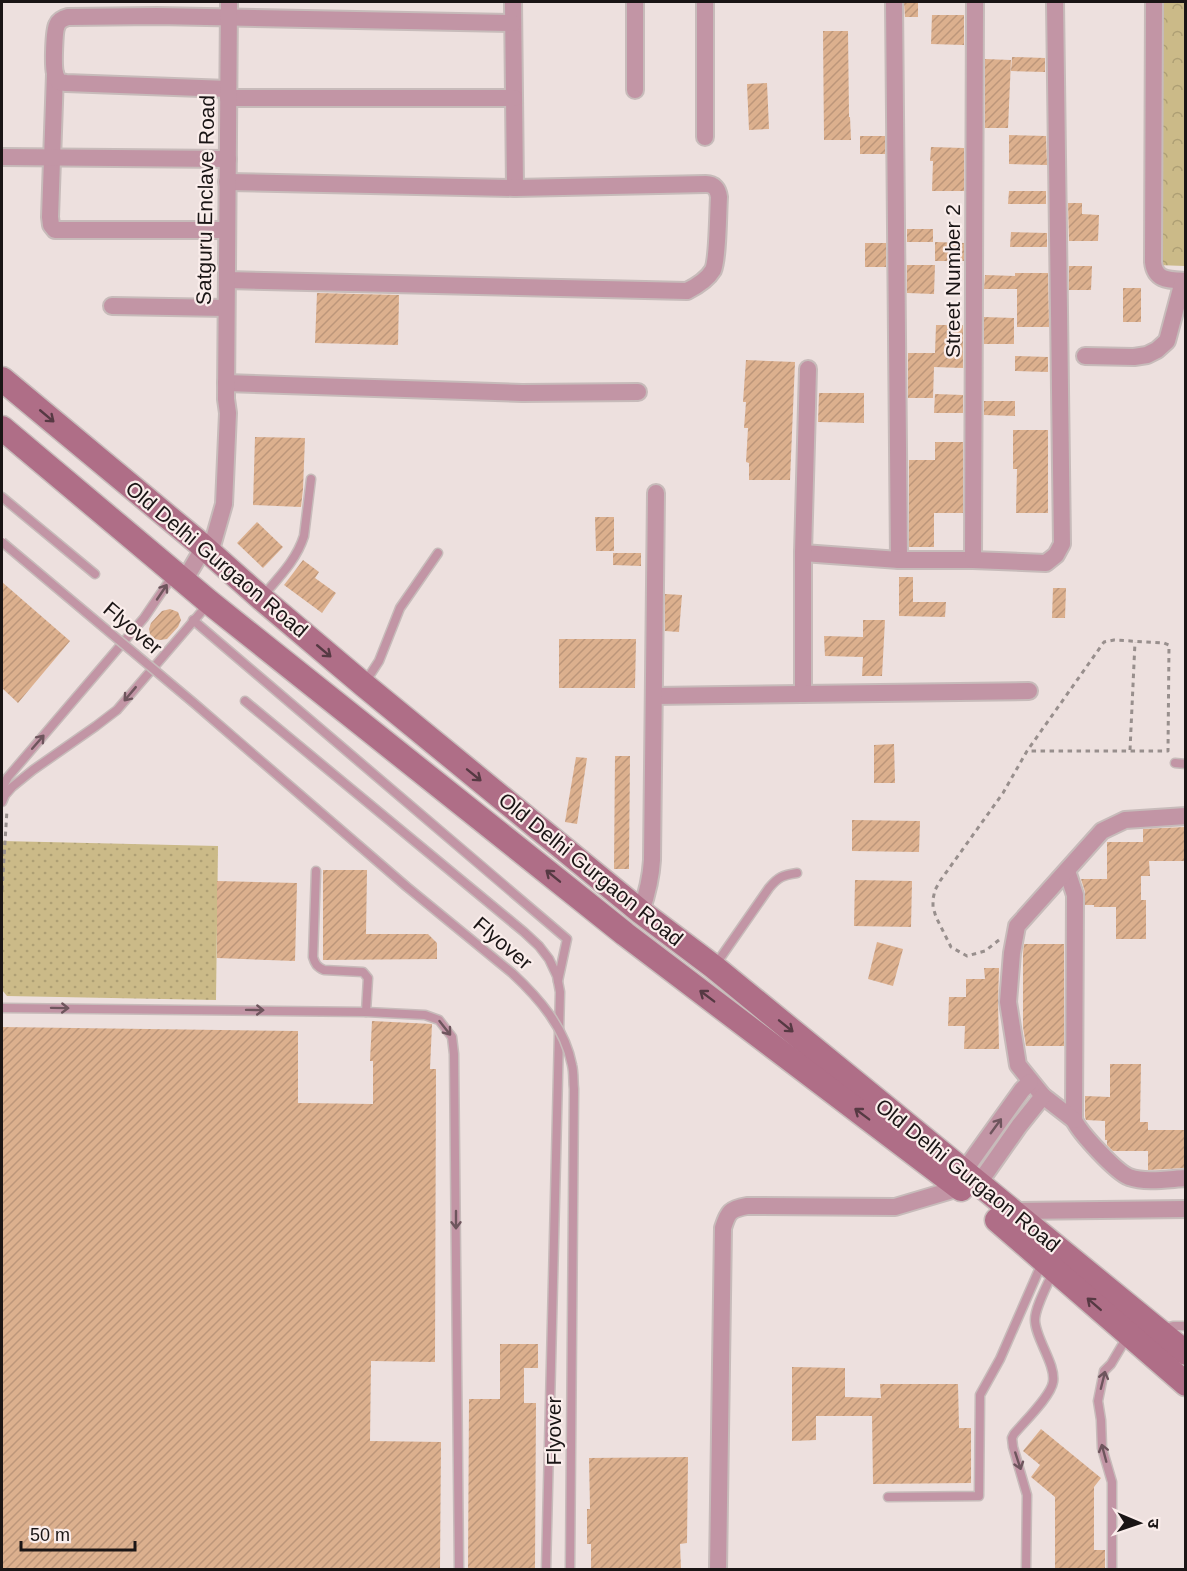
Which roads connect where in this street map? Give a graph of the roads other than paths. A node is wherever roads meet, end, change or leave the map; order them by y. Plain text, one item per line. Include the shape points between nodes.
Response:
1 (513, 2) edge
2 (635, 2) edge
3 (705, 2) edge
4 (894, 2) edge
5 (975, 2) edge
6 (1055, 2) edge
7 (1154, 2) edge
8 (229, 9) edge
9 (513, 23) junction
10 (55, 74) junction
11 (635, 90) dead end
12 (228, 93) junction
13 (514, 98) junction
14 (705, 137) dead end
15 (2, 158) edge
16 (53, 158) junction
17 (228, 159) junction
18 (227, 182) junction
19 (515, 188) junction
20 (227, 230) junction
21 (226, 280) junction
22 (1184, 281) edge
23 (112, 306) dead end
24 (226, 308) junction
25 (1085, 356) dead end
26 (808, 369) dead end
27 (2, 379) edge
28 (226, 391) junction
29 (638, 392) dead end
30 (2, 428) edge
31 (311, 479) dead end
32 (656, 493) dead end
33 (2, 496) edge
34 (2, 542) edge
35 (204, 547) junction
36 (438, 553) dead end
37 (803, 553) junction
38 (899, 560) junction
39 (974, 560) junction
40 (95, 574) dead end
41 (179, 577) junction
42 (261, 598) junction
43 (201, 611) junction
44 (364, 685) junction
45 (1029, 691) dead end
46 (802, 694) junction
47 (654, 696) junction
48 (245, 701) dead end
49 (1175, 763) dead end
50 (1185, 764) edge
51 (2, 788) edge
52 (2, 802) edge
53 (1185, 816) edge
54 (316, 871) dead end
55 (1067, 871) junction
56 (797, 873) dead end
57 (641, 912) junction
58 (682, 943) junction
59 (666, 964) junction
60 (714, 967) junction
61 (558, 983) junction
62 (2, 1008) edge
63 (366, 1012) junction
64 (1030, 1082) junction
65 (1043, 1096) junction
66 (1074, 1120) junction
67 (1185, 1178) edge
68 (967, 1181) junction
69 (1185, 1209) edge
70 (1011, 1211) junction
71 (1049, 1265) junction
72 (1185, 1326) edge
73 (1159, 1330) junction
74 (1129, 1334) junction
75 (1185, 1353) edge
76 (1185, 1384) edge
77 (888, 1497) dead end
78 (459, 1569) edge
79 (546, 1569) edge
80 (570, 1569) edge
81 (718, 1569) edge
82 (1026, 1569) edge
83 (1112, 1569) edge

1 - 9 street
2 - 11 street
3 - 14 street
4 - 38 street
5 - 39 street, Street Number 2
6 - 39 street via 1062,544 1046,563
7 - 22 street via 1153,262 1158,276
8 - 9 street
8 - 10 street via 61,19 55,32
8 - 12 street, Satguru Enclave Road
9 - 13 street
10 - 12 street via 59,82 66,83
10 - 16 street
12 - 13 street
12 - 17 street, Satguru Enclave Road
13 - 19 street
15 - 16 street
16 - 17 street
16 - 20 street via 50,217 55,230
17 - 18 street, Satguru Enclave Road
18 - 19 street
18 - 20 street, Satguru Enclave Road
19 - 21 street via 712,184 719,197 713,269 699,285 687,291
20 - 21 street, Satguru Enclave Road
21 - 24 street, Satguru Enclave Road
22 - 25 street via 1167,341 1157,350 1134,357
23 - 24 street
24 - 28 street, Satguru Enclave Road
26 - 37 street
27 -> 35 main road, Old Delhi Gurgaon Road
28 - 29 street
28 - 35 street, Satguru Enclave Road via 221,411 214,514
30 - 41 main road, Old Delhi Gurgaon Road
31 - 42 lane via 301,545 290,565
32 - 47 street
33 - 40 lane
34 - 80 lane, Flyover, bridge via 512,973 529,988 563,1036 573,1068
35 - 41 street, Satguru Enclave Road
35 - 42 main road, Old Delhi Gurgaon Road
36 - 44 lane via 400,608 379,661
37 - 38 street
37 - 46 street
38 - 39 street
41 - 43 main road, Old Delhi Gurgaon Road
51 -> 41 lane
42 -> 44 main road, Old Delhi Gurgaon Road
43 -> 52 lane via 117,710 33,770
59 -> 43 main road, Old Delhi Gurgaon Road
43 - 61 lane via 567,939
44 -> 57 main road, Old Delhi Gurgaon Road
45 - 46 street
46 - 47 street
47 - 57 street via 651,874
48 - 61 lane via 524,932 549,959
49 - 50 lane
53 - 55 street via 1125,820 1102,831
54 - 63 lane via 314,963 324,970 363,972 368,978
55 - 64 street via 1017,926 1012,953 1008,1002 1018,1065
55 - 66 street via 1075,895
56 - 60 lane via 773,883
57 - 58 main road, Old Delhi Gurgaon Road
58 - 59 main road
58 - 60 main road, Old Delhi Gurgaon Road
68 -> 59 main road, Old Delhi Gurgaon Road
60 -> 68 main road, Old Delhi Gurgaon Road
61 - 79 lane
62 -> 63 lane
63 -> 78 lane via 425,1015 439,1020 452,1037
64 - 65 street
68 -> 64 street
65 - 66 street
65 - 68 street
66 - 67 street via 1082,1134 1128,1176
68 - 70 main road, Old Delhi Gurgaon Road
68 - 71 main road, Old Delhi Gurgaon Road
68 - 81 street via 895,1207 747,1206 734,1208 728,1215 723,1228
69 - 70 street
70 - 73 main road, Old Delhi Gurgaon Road
74 -> 71 main road, Old Delhi Gurgaon Road
71 - 77 lane via 980,1395 979,1496
71 -> 82 lane via 1035,1320 1053,1382 1049,1393 1012,1438 1027,1495
72 - 73 lane
73 - 75 main road, Old Delhi Gurgaon Road
74 - 76 main road, Old Delhi Gurgaon Road
83 -> 74 lane via 1112,1482 1102,1448 1098,1401 1104,1371

